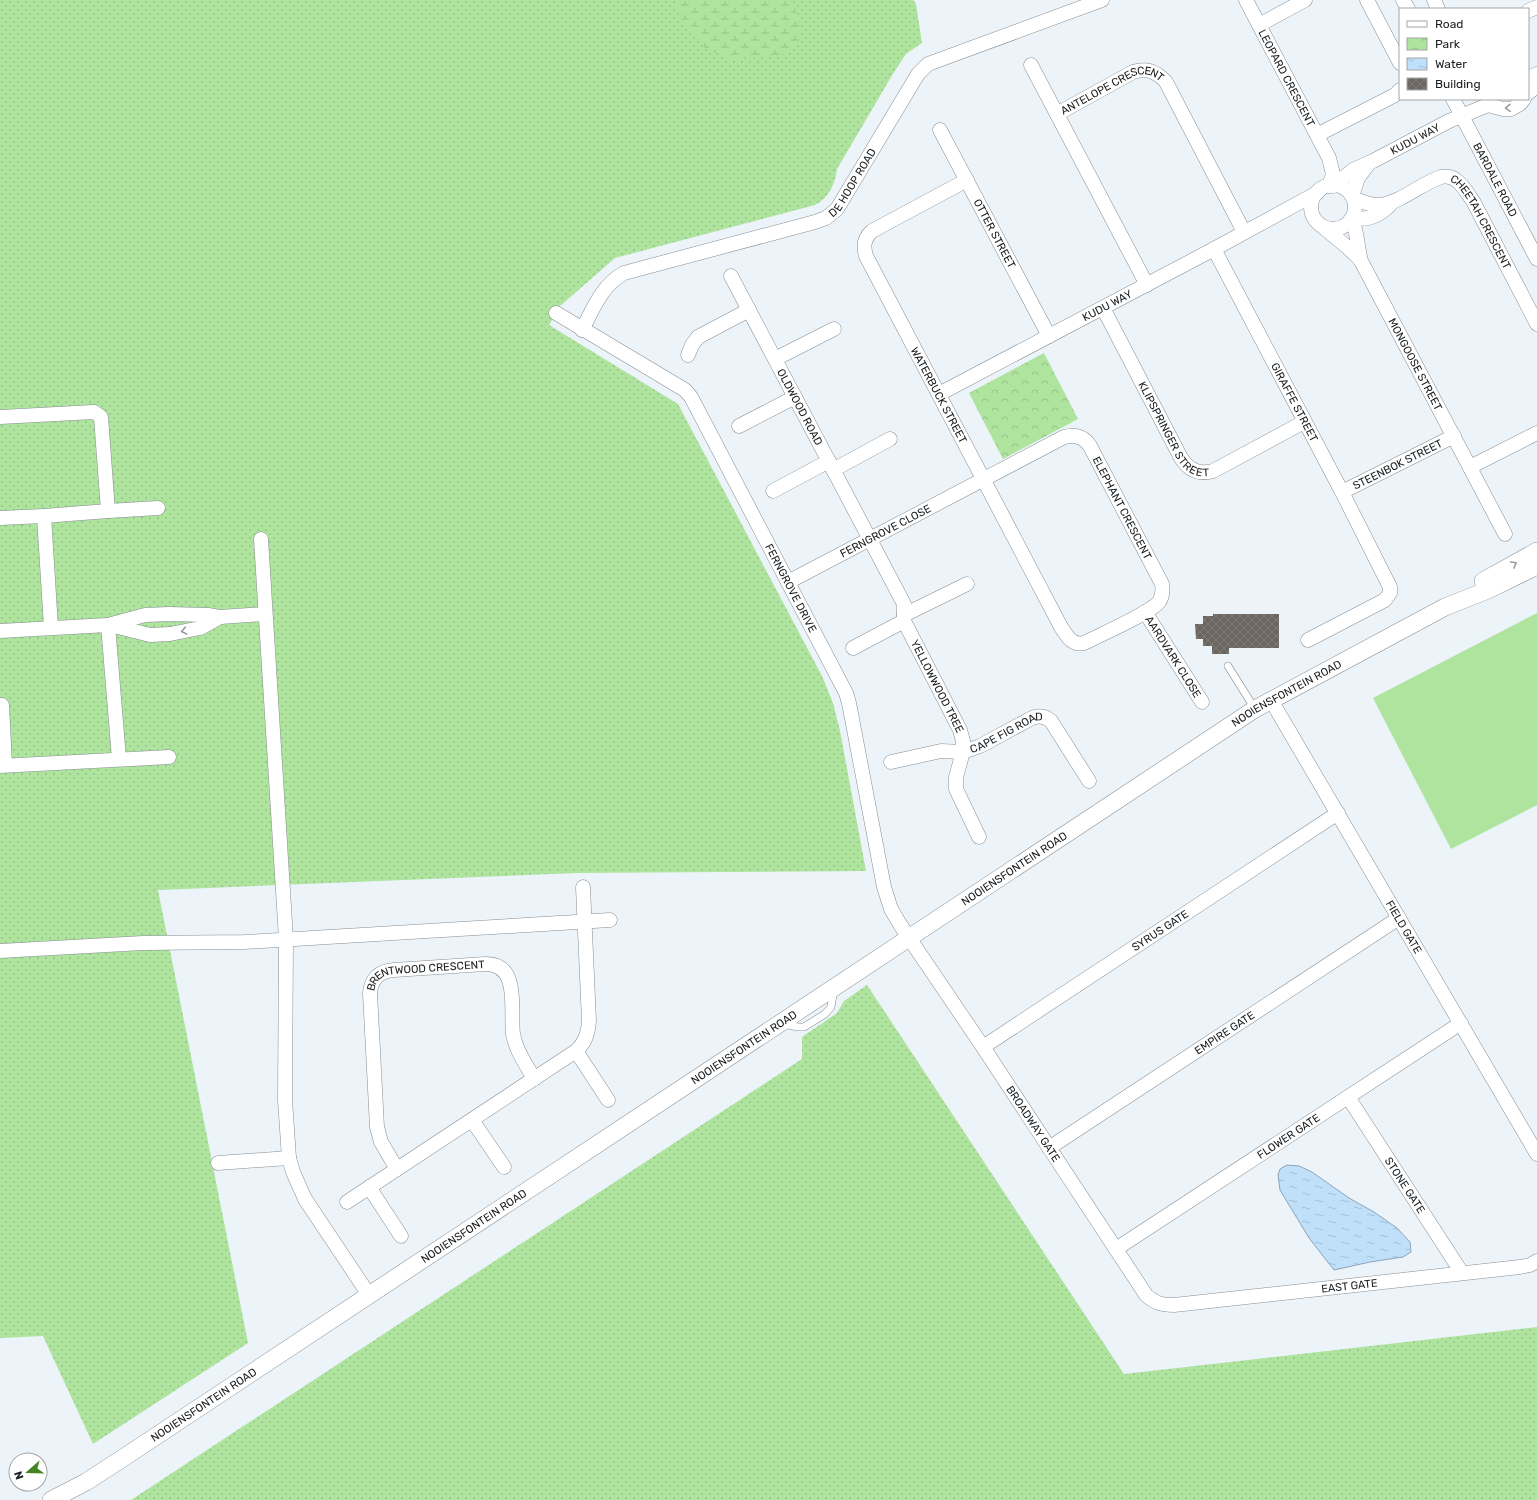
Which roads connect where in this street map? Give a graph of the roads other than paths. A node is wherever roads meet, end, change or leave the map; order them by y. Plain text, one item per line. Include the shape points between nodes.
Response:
1 (1102, 0) edge
2 (1246, 0) edge
3 (1306, 0) edge
4 (1368, 0) edge
5 (1259, 25) junction
6 (1399, 61) edge
7 (1031, 65) dead end
8 (1537, 86) edge
9 (1399, 91) edge
10 (1529, 92) edge
11 (1454, 100) edge
12 (1523, 100) edge
13 (1490, 102) edge
14 (1056, 114) junction
15 (1462, 116) junction
16 (940, 130) dead end
17 (1317, 135) junction
18 (1330, 162) junction
19 (1369, 163) junction
20 (1353, 170) junction
21 (967, 180) junction
22 (1326, 188) junction
23 (1352, 197) junction
24 (1393, 202) junction
25 (1275, 217) junction
26 (1352, 219) junction
27 (1317, 221) junction
28 (1244, 232) junction
29 (1214, 249) junction
30 (1537, 259) edge
31 (1361, 261) junction
32 (731, 276) dead end
33 (1147, 285) junction
34 (1103, 308) junction
35 (749, 310) junction
36 (556, 313) dead end
37 (1537, 324) edge
38 (834, 329) dead end
39 (582, 330) junction
40 (1049, 336) junction
41 (688, 355) dead end
42 (775, 359) junction
43 (938, 394) junction
44 (795, 397) junction
45 (0, 417) edge
46 (1304, 422) junction
47 (739, 426) dead end
48 (1537, 433) edge
49 (1454, 436) junction
50 (890, 439) dead end
51 (831, 465) junction
52 (1470, 467) junction
53 (983, 479) junction
54 (773, 491) dead end
55 (1342, 492) junction
56 (158, 508) dead end
57 (108, 511) junction
58 (44, 516) junction
59 (0, 518) edge
60 (1505, 534) dead end
61 (261, 539) dead end
62 (870, 539) junction
63 (1537, 551) edge
64 (1537, 566) edge
65 (788, 582) junction
66 (967, 584) dead end
67 (1446, 607) junction
68 (1144, 612) junction
69 (266, 614) junction
70 (220, 617) junction
71 (904, 618) junction
72 (108, 625) junction
73 (51, 628) junction
74 (0, 631) edge
75 (1308, 640) dead end
76 (1084, 643) joint
77 (853, 648) dead end
78 (1228, 666) dead end
79 (1271, 700) junction
80 (1202, 702) dead end
81 (2, 705) dead end
82 (1255, 709) junction
83 (963, 752) junction
84 (169, 757) dead end
85 (119, 759) junction
86 (891, 762) dead end
87 (3, 765) edge
88 (1089, 781) dead end
89 (1338, 813) junction
90 (979, 837) dead end
91 (583, 888) dead end
92 (1399, 918) junction
93 (610, 920) dead end
94 (586, 921) junction
95 (909, 938) junction
96 (286, 939) junction
97 (0, 951) edge
98 (1460, 1023) junction
99 (983, 1047) junction
100 (576, 1052) junction
101 (534, 1078) junction
102 (1348, 1097) junction
103 (608, 1100) dead end
104 (472, 1120) junction
105 (1049, 1148) junction
106 (1537, 1154) edge
107 (290, 1158) junction
108 (218, 1163) dead end
109 (504, 1167) dead end
110 (397, 1169) junction
111 (370, 1187) junction
112 (347, 1202) dead end
113 (401, 1236) dead end
114 (1116, 1249) junction
115 (1537, 1261) edge
116 (1462, 1273) junction
117 (369, 1295) junction
118 (1161, 1305) joint
119 (51, 1500) edge

1 - 39 street, DE HOOP ROAD via 928,64 918,74 832,214 815,222 624,273 604,290
2 - 5 street
3 - 5 street, LEOPARD CRESCENT
4 - 6 street
5 - 17 street, LEOPARD CRESCENT
7 - 14 street
8 - 10 street
9 - 17 street, LEOPARD CRESCENT
11 - 15 street, BARDALE ROAD
12 -> 13 street via 1511,109 1503,109
13 - 15 street, KUDU WAY
14 - 28 street, ANTELOPE CRESCENT via 1133,72 1150,70 1156,73 1166,82
14 - 33 street, ANTELOPE CRESCENT
15 - 19 street, KUDU WAY
15 - 30 street, BARDALE ROAD
16 - 21 street, OTTER STREET
17 - 18 street, LEOPARD CRESCENT
18 - 20 street via 1344,170
18 - 22 street, LEOPARD CRESCENT via 1333,174
19 - 20 street, KUDU WAY
19 - 23 street, KUDU WAY via 1358,178
20 - 22 street, KUDU WAY
21 - 40 street, OTTER STREET
21 - 43 street, WATERBUCK STREET via 876,228 868,234 864,244 866,256
22 - 23 street via 1345,189
22 - 25 street, KUDU WAY
22 - 27 street via 1314,197 1312,207
23 - 24 street, CHEETAH CRESCENT via 1377,205
23 - 26 street via 1355,211
24 - 26 street, CHEETAH CRESCENT via 1382,212 1367,219
24 - 37 street, CHEETAH CRESCENT via 1439,178 1456,180 1473,201
25 - 27 street, KUDU WAY via 1295,214
25 - 28 street, KUDU WAY
26 - 27 street via 1336,229 1326,228
26 - 31 street, MONGOOSE STREET
27 - 31 street, MONGOOSE STREET
28 - 29 street, KUDU WAY
29 - 33 street, KUDU WAY
29 - 46 street, GIRAFFE STREET
31 - 49 street, MONGOOSE STREET
32 - 35 street, OLDWOOD ROAD
33 - 34 street, KUDU WAY
34 - 40 street, KUDU WAY
34 - 46 street, KLIPSPRINGER STREET via 1181,458 1195,472 1213,471
35 - 41 street via 698,337
35 - 42 street, OLDWOOD ROAD
36 - 39 street, FERNGROVE DRIVE
38 - 42 street
39 - 65 street, FERNGROVE DRIVE via 688,393
40 - 43 street, KUDU WAY
42 - 44 street, OLDWOOD ROAD
43 - 53 street, WATERBUCK STREET
44 - 47 street
44 - 51 street, OLDWOOD ROAD
45 - 57 street via 94,412 101,417
46 - 55 street, GIRAFFE STREET
48 - 52 street
49 - 52 street, MONGOOSE STREET
49 - 55 street, STEENBOK STREET
50 - 51 street
51 - 54 street
51 - 62 street, OLDWOOD ROAD
52 - 60 street, MONGOOSE STREET
53 - 62 street, FERNGROVE CLOSE
53 - 68 street, ELEPHANT CRESCENT via 1064,436 1073,435 1087,442 1162,584 1162,598 1155,606
53 - 76 street, WATERBUCK STREET via 1061,627 1072,641
55 - 75 street, GIRAFFE STREET via 1390,590 1388,597 1382,602
56 - 57 street
57 - 58 street
58 - 59 street
58 - 73 street
61 - 69 street
62 - 65 street, FERNGROVE CLOSE
62 - 71 street, YELLOWWOOD TREE via 904,604
67 -> 63 street, NOOIENSFONTEIN ROAD via 1463,593
64 - 67 street, NOOIENSFONTEIN ROAD
65 - 95 street, FERNGROVE DRIVE via 848,698 885,892 891,909
66 - 71 street
67 - 79 street, NOOIENSFONTEIN ROAD
68 - 76 street, ELEPHANT CRESCENT
68 - 80 street, AARDVARK CLOSE
69 - 70 street
69 - 96 street
70 - 72 street via 157,614
70 -> 72 street via 200,628 170,634 150,635
71 - 77 street
71 - 83 street, YELLOWWOOD TREE via 960,730
72 - 73 street
72 - 85 street
73 - 74 street
78 - 82 lane
79 - 82 street, NOOIENSFONTEIN ROAD
79 - 89 street, FIELD GATE
81 - 87 street
82 - 95 street, NOOIENSFONTEIN ROAD
83 - 86 street, CAPE FIG ROAD via 941,751
83 - 88 street, CAPE FIG ROAD via 980,746 1036,716 1043,717 1051,721
83 - 90 street, YELLOWWOOD TREE via 956,777 956,789
84 - 85 street
85 - 87 street
89 - 92 street, FIELD GATE
89 - 99 street, SYRUS GATE
91 - 94 street
92 - 98 street, FIELD GATE
92 - 105 street, EMPIRE GATE
93 - 94 street
94 - 96 street
94 - 100 street via 588,1030
95 - 99 street, BROADWAY GATE
95 - 117 street, NOOIENSFONTEIN ROAD
96 - 97 street
96 - 107 street via 285,1100
98 - 102 street, FLOWER GATE
98 - 106 street, FIELD GATE
99 - 105 street, BROADWAY GATE
100 - 101 street
100 - 103 street
101 - 104 street
101 - 110 street, BRENTWOOD CRESCENT via 517,1049 513,1034 511,985 506,972 490,964 382,972 373,981 370,993 376,1122 381,1142
102 - 114 street, FLOWER GATE
102 - 116 street, STONE GATE
104 - 109 street
104 - 110 street
105 - 114 street, BROADWAY GATE
107 - 108 street
107 - 117 street via 305,1199
110 - 111 street
111 - 112 street
111 - 113 street
114 - 118 street, BROADWAY GATE via 1146,1295
115 - 116 street, EAST GATE via 1520,1267
116 - 118 street, EAST GATE
117 - 119 street, NOOIENSFONTEIN ROAD via 92,1478

